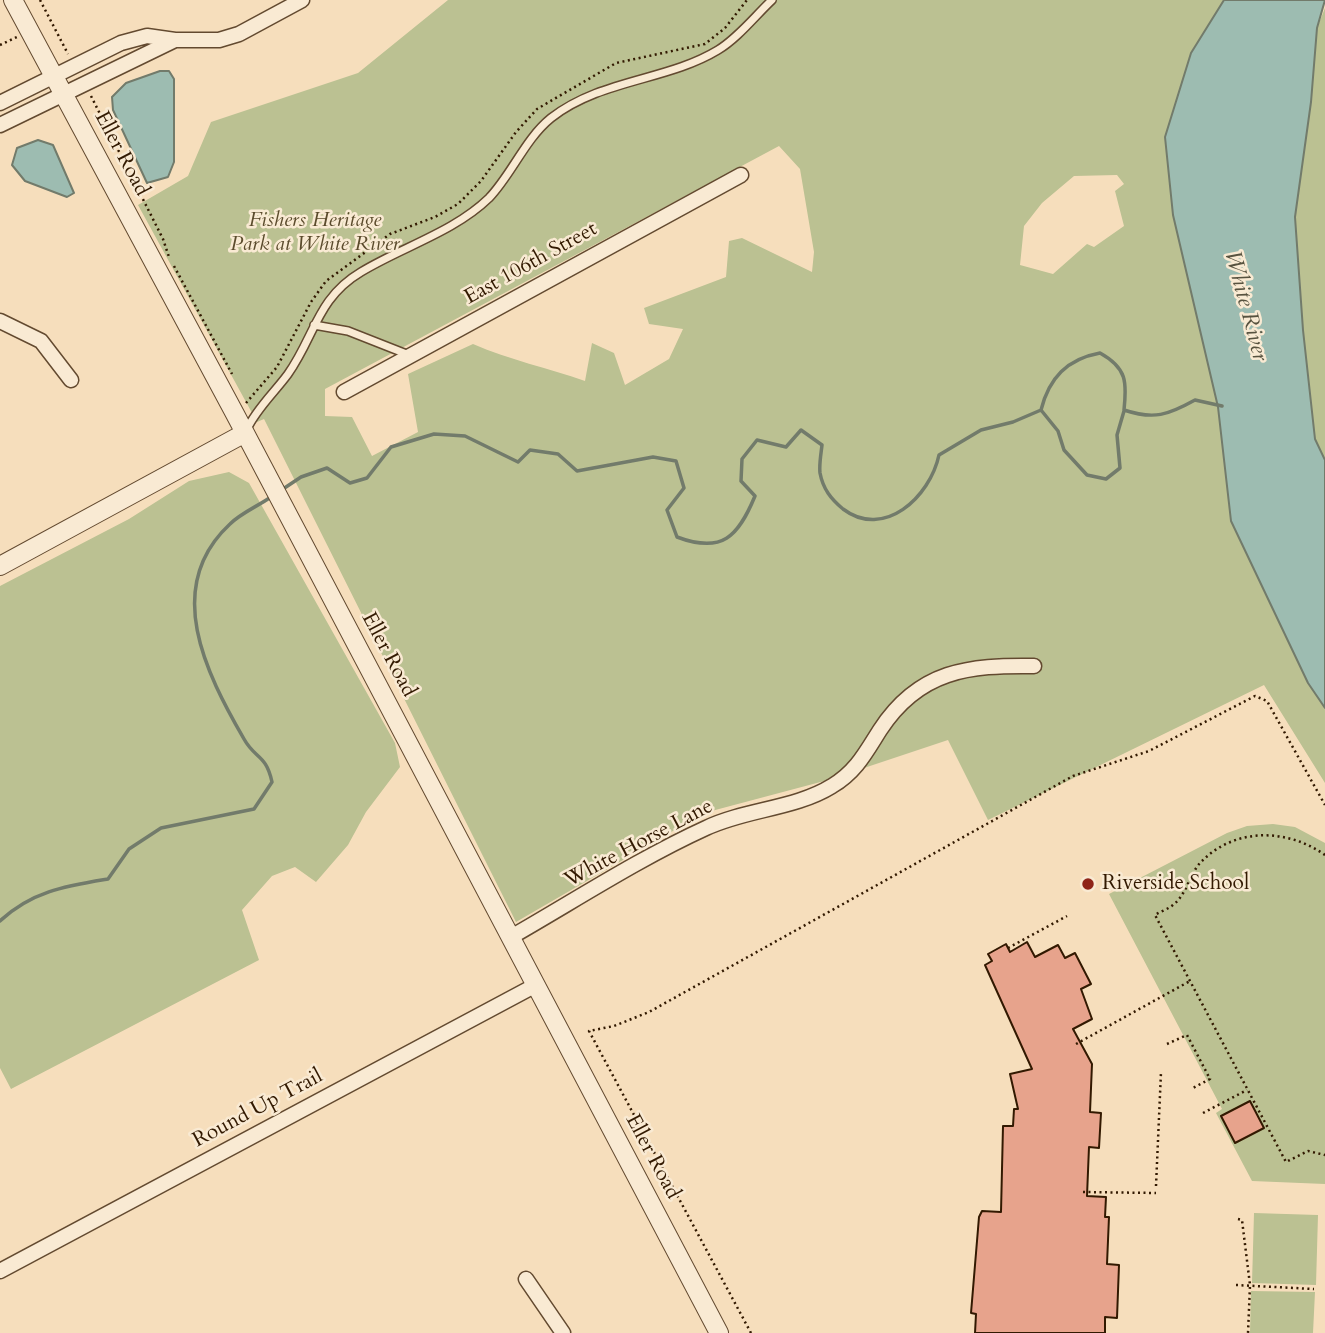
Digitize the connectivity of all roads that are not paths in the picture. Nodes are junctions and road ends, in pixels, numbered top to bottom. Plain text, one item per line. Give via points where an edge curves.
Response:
1 (13, 0) edge
2 (302, 0) edge
3 (761, 0) edge
4 (772, 0) edge
5 (760, 11) junction
6 (175, 40) junction
7 (53, 75) junction
8 (62, 92) junction
9 (0, 103) edge
10 (0, 125) edge
11 (741, 175) dead end
12 (0, 321) edge
13 (314, 325) junction
14 (411, 355) junction
15 (71, 380) dead end
16 (344, 392) dead end
17 (245, 433) junction
18 (0, 566) edge
19 (1034, 666) dead end
20 (511, 937) junction
21 (536, 985) junction
22 (0, 1271) edge
23 (526, 1279) dead end
24 (563, 1333) edge
25 (719, 1333) edge

1 - 7 street, Eller Road
2 - 6 street via 239,34 219,40
3 - 5 lane
4 - 5 lane
5 - 13 lane via 719,50 592,95 551,119 489,197 453,223 334,291
6 - 7 street via 147,36 121,43
6 - 8 street
7 - 8 street, Eller Road
7 - 9 street
8 - 10 street
8 - 17 street, Eller Road
11 - 14 street, East 106th Street
12 - 15 street via 52,350
13 - 14 lane via 348,331
13 - 17 lane via 288,374
14 - 16 street, East 106th Street
17 - 18 street
17 - 20 street, Eller Road
19 - 20 street, White Horse Lane via 968,667 942,676 898,709 860,764 831,787 707,827
20 - 21 street, Eller Road
21 - 22 street, Round Up Trail
21 - 25 street, Eller Road
23 - 24 street

